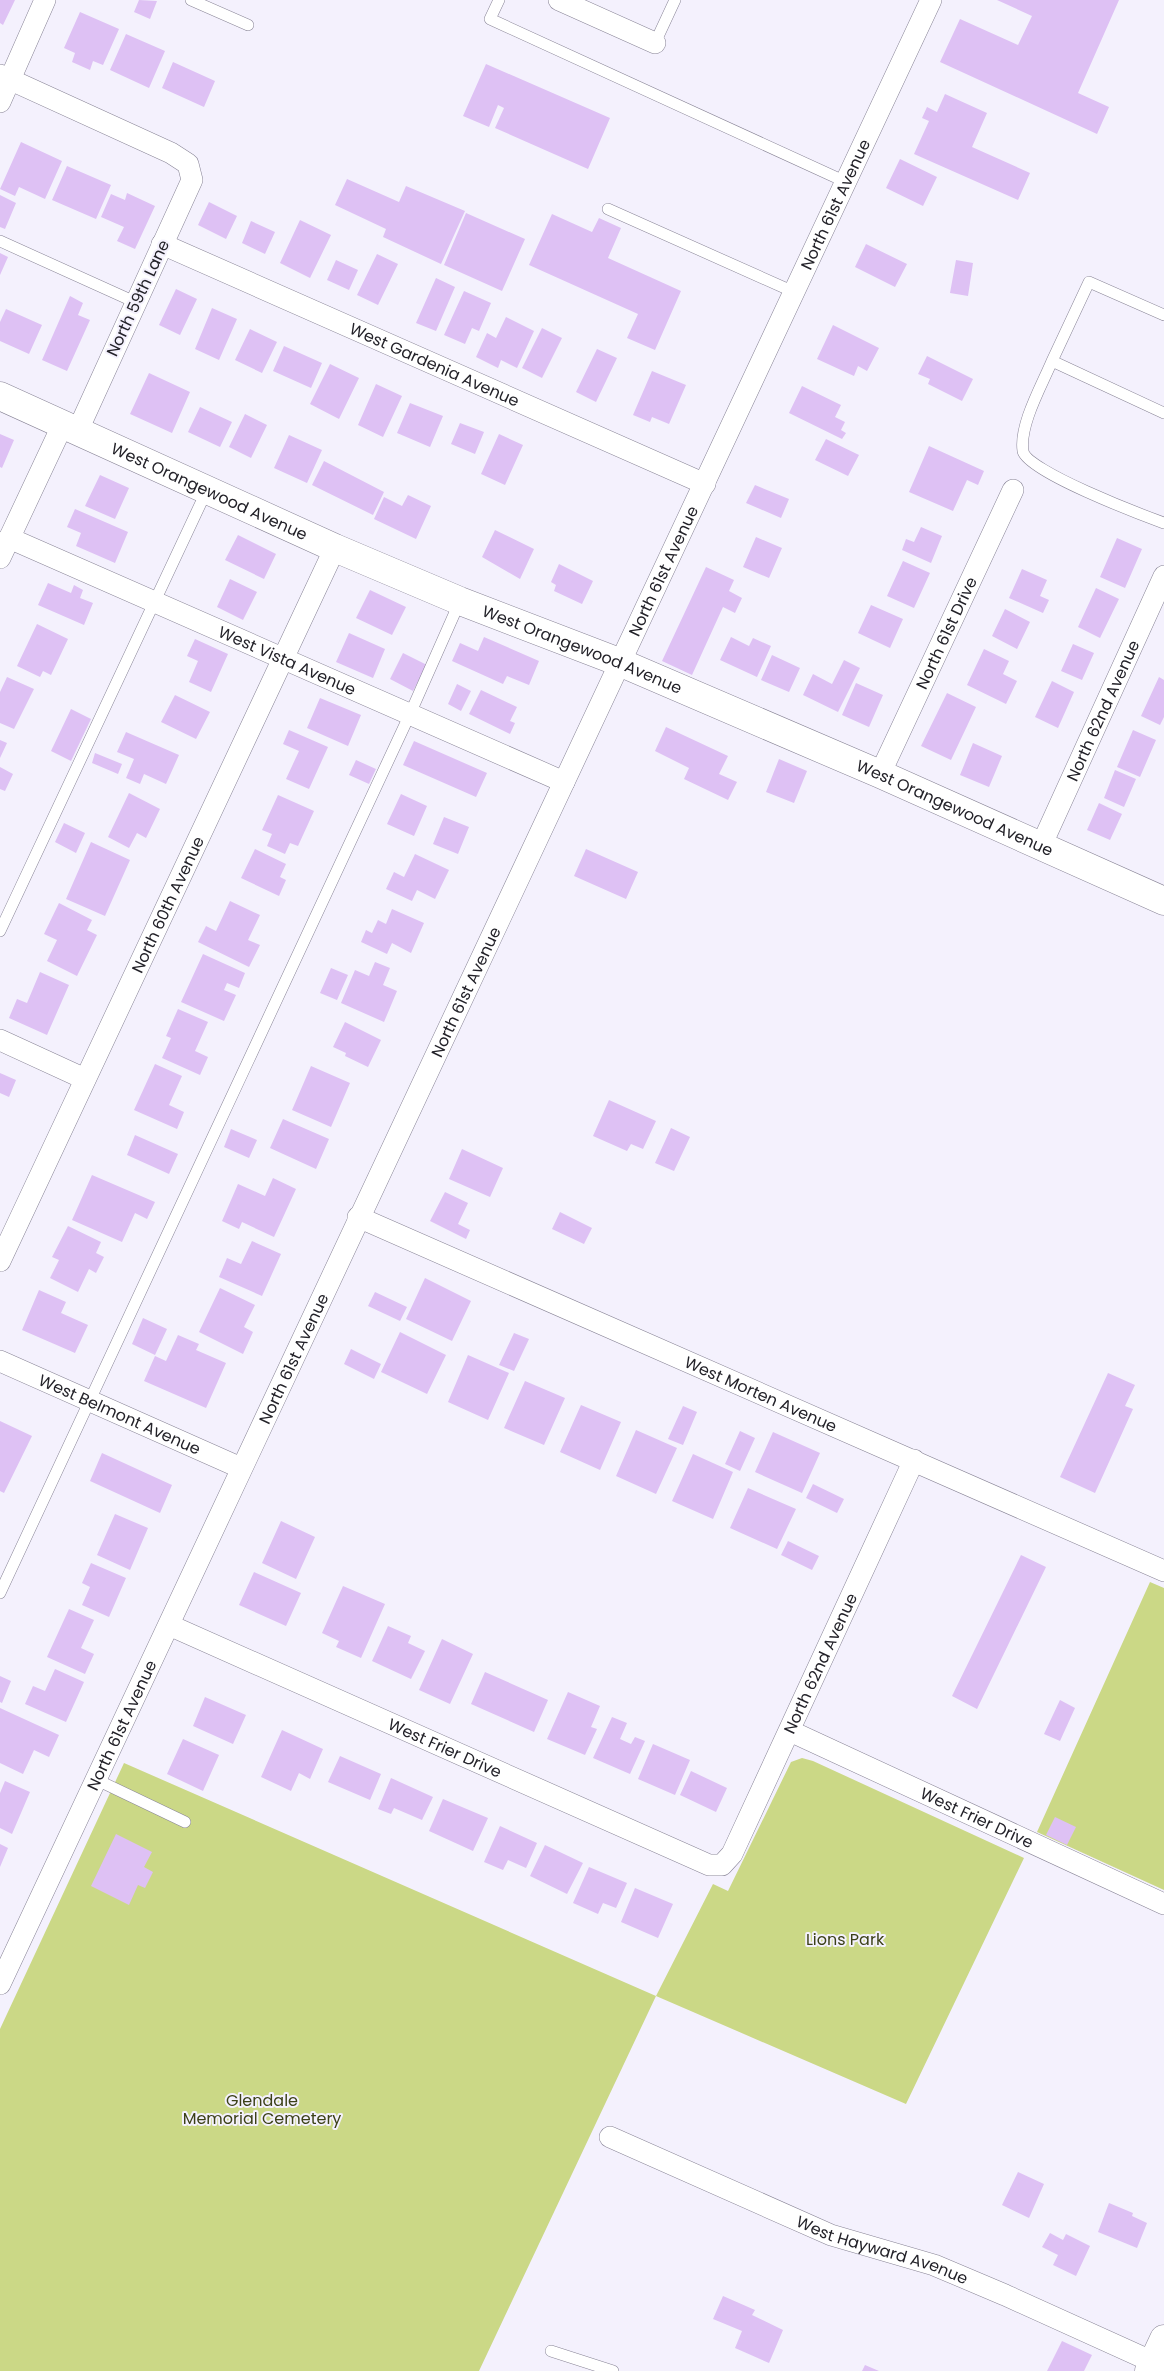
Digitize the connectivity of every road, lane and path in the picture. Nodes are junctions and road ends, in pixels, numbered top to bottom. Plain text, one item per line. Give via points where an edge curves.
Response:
1 (45, 0) edge
2 (191, 0) edge
3 (499, 0) edge
4 (559, 0) edge
5 (675, 0) edge
6 (931, 0) edge
7 (248, 25) dead end
8 (655, 43) joint
9 (5, 78) edge
10 (0, 102) edge
11 (846, 182) junction
12 (608, 209) dead end
13 (0, 241) edge
14 (162, 244) junction
15 (794, 292) junction
16 (135, 302) junction
17 (1164, 315) edge
18 (1052, 361) junction
19 (0, 396) edge
20 (1164, 413) edge
21 (70, 427) junction
22 (705, 484) junction
23 (207, 490) junction
24 (1013, 490) dead end
25 (1164, 523) edge
26 (10, 538) junction
27 (335, 548) junction
28 (0, 558) edge
29 (1164, 576) edge
30 (460, 601) junction
31 (155, 602) junction
32 (283, 657) junction
33 (620, 662) junction
34 (410, 714) junction
35 (880, 774) junction
36 (564, 782) junction
37 (1041, 846) junction
38 (1164, 901) edge
39 (0, 932) edge
40 (0, 1040) edge
41 (85, 1078) junction
42 (358, 1217) junction
43 (5, 1237) edge
44 (0, 1261) edge
45 (0, 1361) edge
46 (90, 1401) junction
47 (914, 1460) junction
48 (241, 1468) junction
49 (1164, 1571) edge
50 (0, 1593) edge
51 (169, 1625) junction
52 (790, 1731) junction
53 (95, 1779) junction
54 (184, 1822) dead end
55 (722, 1865) joint
56 (1164, 1904) edge
57 (0, 1984) edge
58 (610, 2137) dead end
59 (552, 2351) dead end
60 (1156, 2358) edge
61 (613, 2371) edge

1 - 9 street
2 - 7 lane
3 - 11 lane via 490,19
4 - 8 street
5 - 8 lane
6 - 11 street, North 61st Avenue
9 - 10 street
9 - 14 street, North 59th Lane via 171,153 188,164 192,180
11 - 15 street, North 61st Avenue
12 - 15 lane
13 - 16 lane
14 - 16 street, North 59th Lane
14 - 22 street, West Gardenia Avenue
15 - 22 street, North 61st Avenue
16 - 21 street, North 59th Lane
17 - 18 lane via 1089,282
18 - 20 lane
18 - 25 lane via 1027,420 1023,451 1026,459 1066,483
19 - 21 street, West Orangewood Avenue
21 - 23 street, West Orangewood Avenue
21 - 26 street, North 59th Lane
22 - 33 street, North 61st Avenue
23 - 27 street, West Orangewood Avenue
23 - 31 lane
24 - 35 street, North 61st Drive
26 - 28 street, North 59th Lane
26 - 31 street, West Vista Avenue
27 - 30 street, West Orangewood Avenue
27 - 32 street, North 60th Avenue
29 - 37 street, North 62nd Avenue
30 - 33 street, West Orangewood Avenue
30 - 34 lane
31 - 32 street, West Vista Avenue
31 - 39 lane
32 - 34 street, West Vista Avenue
32 - 41 street, North 60th Avenue
33 - 35 street, West Orangewood Avenue
33 - 36 street, North 61st Avenue
34 - 36 street, West Vista Avenue
34 - 46 lane
35 - 37 street, West Orangewood Avenue
36 - 42 street, North 61st Avenue
37 - 38 street, West Orangewood Avenue
40 - 41 street
41 - 43 street, North 60th Avenue
42 - 47 street, West Morten Avenue
42 - 48 street, North 61st Avenue
43 - 44 street, North 60th Avenue
45 - 46 street, West Belmont Avenue
46 - 48 street, West Belmont Avenue
46 - 50 lane
47 - 49 street, West Morten Avenue
47 - 52 street, North 62nd Avenue
48 - 51 street, North 61st Avenue
51 - 53 street, North 61st Avenue
51 - 55 street, West Frier Drive via 709,1865
52 - 55 street, North 62nd Avenue via 732,1854
52 - 56 street, West Frier Drive
53 - 54 lane
53 - 57 street, North 61st Avenue
58 - 60 street, West Hayward Avenue via 831,2235 934,2265
59 - 61 lane

